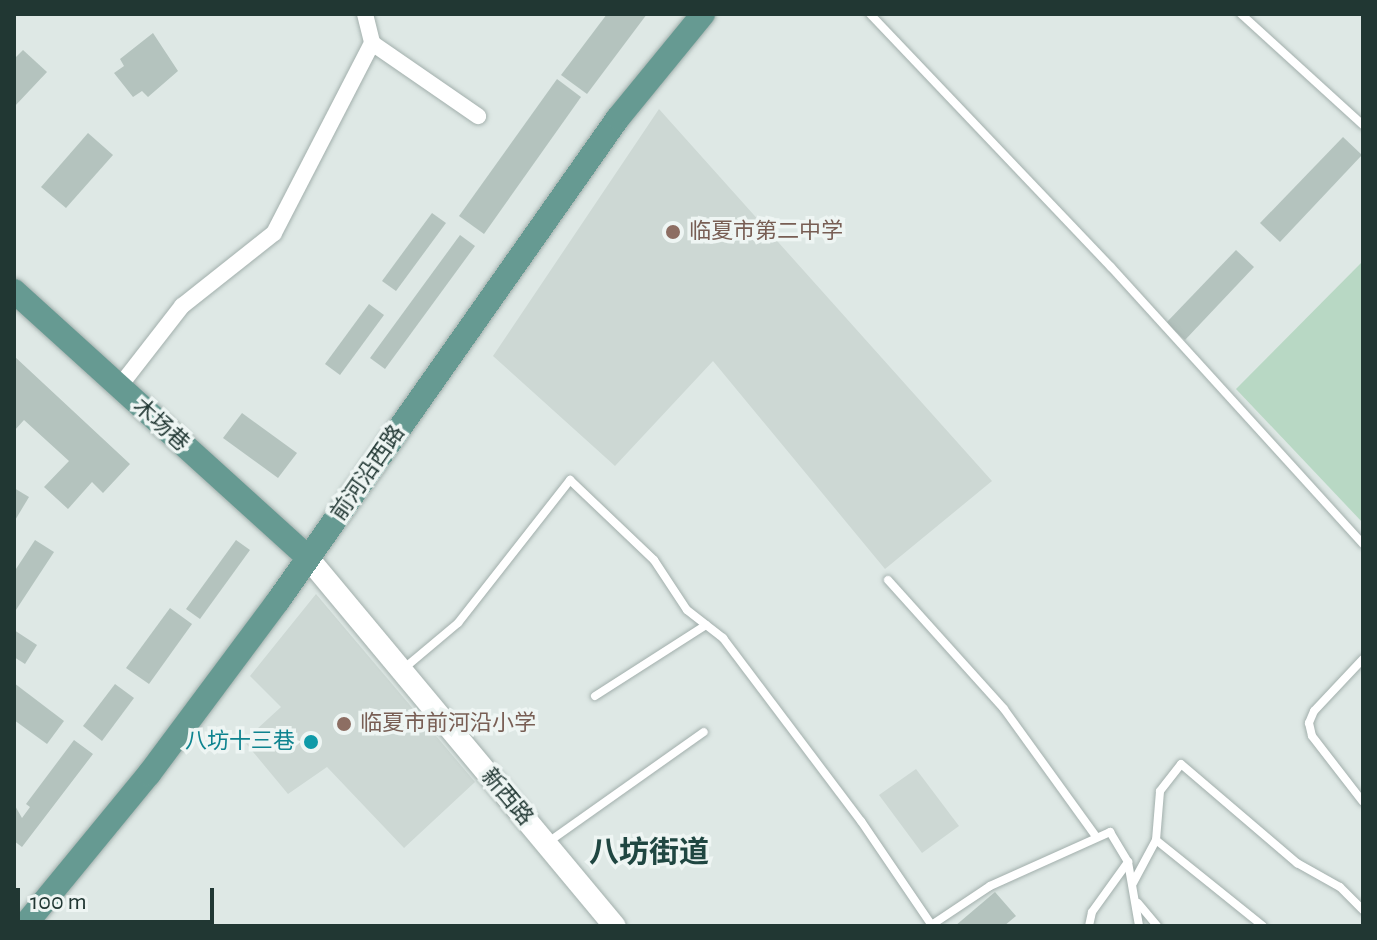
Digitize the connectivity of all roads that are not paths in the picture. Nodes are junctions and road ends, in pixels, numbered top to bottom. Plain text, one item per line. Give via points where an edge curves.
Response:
1 (365, 14) edge
2 (703, 14) edge
3 (870, 14) edge
4 (1241, 14) edge
5 (372, 43) junction
6 (478, 116) dead end
7 (1363, 125) edge
8 (14, 291) edge
9 (119, 387) junction
10 (1363, 544) edge
11 (308, 558) junction
12 (888, 580) dead end
13 (706, 625) junction
14 (1363, 659) edge
15 (402, 671) junction
16 (595, 696) dead end
17 (704, 732) dead end
18 (1363, 802) edge
19 (1095, 835) junction
20 (1156, 840) junction
21 (546, 844) junction
22 (1128, 862) junction
23 (1133, 883) junction
24 (1137, 903) junction
25 (1363, 910) edge
26 (930, 925) edge
27 (24, 926) edge
28 (615, 926) edge
29 (1089, 926) edge
30 (1139, 926) edge
31 (1157, 926) edge
32 (1263, 926) edge

1 - 5 street
2 - 11 main road, 前河沿西路 via 618,118
3 - 10 lane via 1111,267
4 - 7 lane
5 - 6 street
5 - 9 street via 274,233 182,306
8 - 9 main road, 木场巷
9 - 11 main road, 木场巷
11 - 15 main road, 新西路
11 - 27 main road, 前河沿西路 via 149,774
12 - 19 lane via 1004,709
13 - 15 lane via 687,610 654,560 570,480 458,623
13 - 16 lane
13 - 26 lane via 723,638 861,821
14 - 18 lane via 1309,723 1312,736
15 - 21 main road, 新西路
17 - 21 lane
19 - 22 lane via 1110,832
19 - 26 lane via 990,886
20 - 23 lane
20 - 25 lane via 1160,791 1181,764 1297,863 1340,887
20 - 32 lane
21 - 28 main road, 新西路
22 - 23 lane
22 - 29 lane via 1092,912
23 - 24 lane
24 - 30 lane
24 - 31 lane

